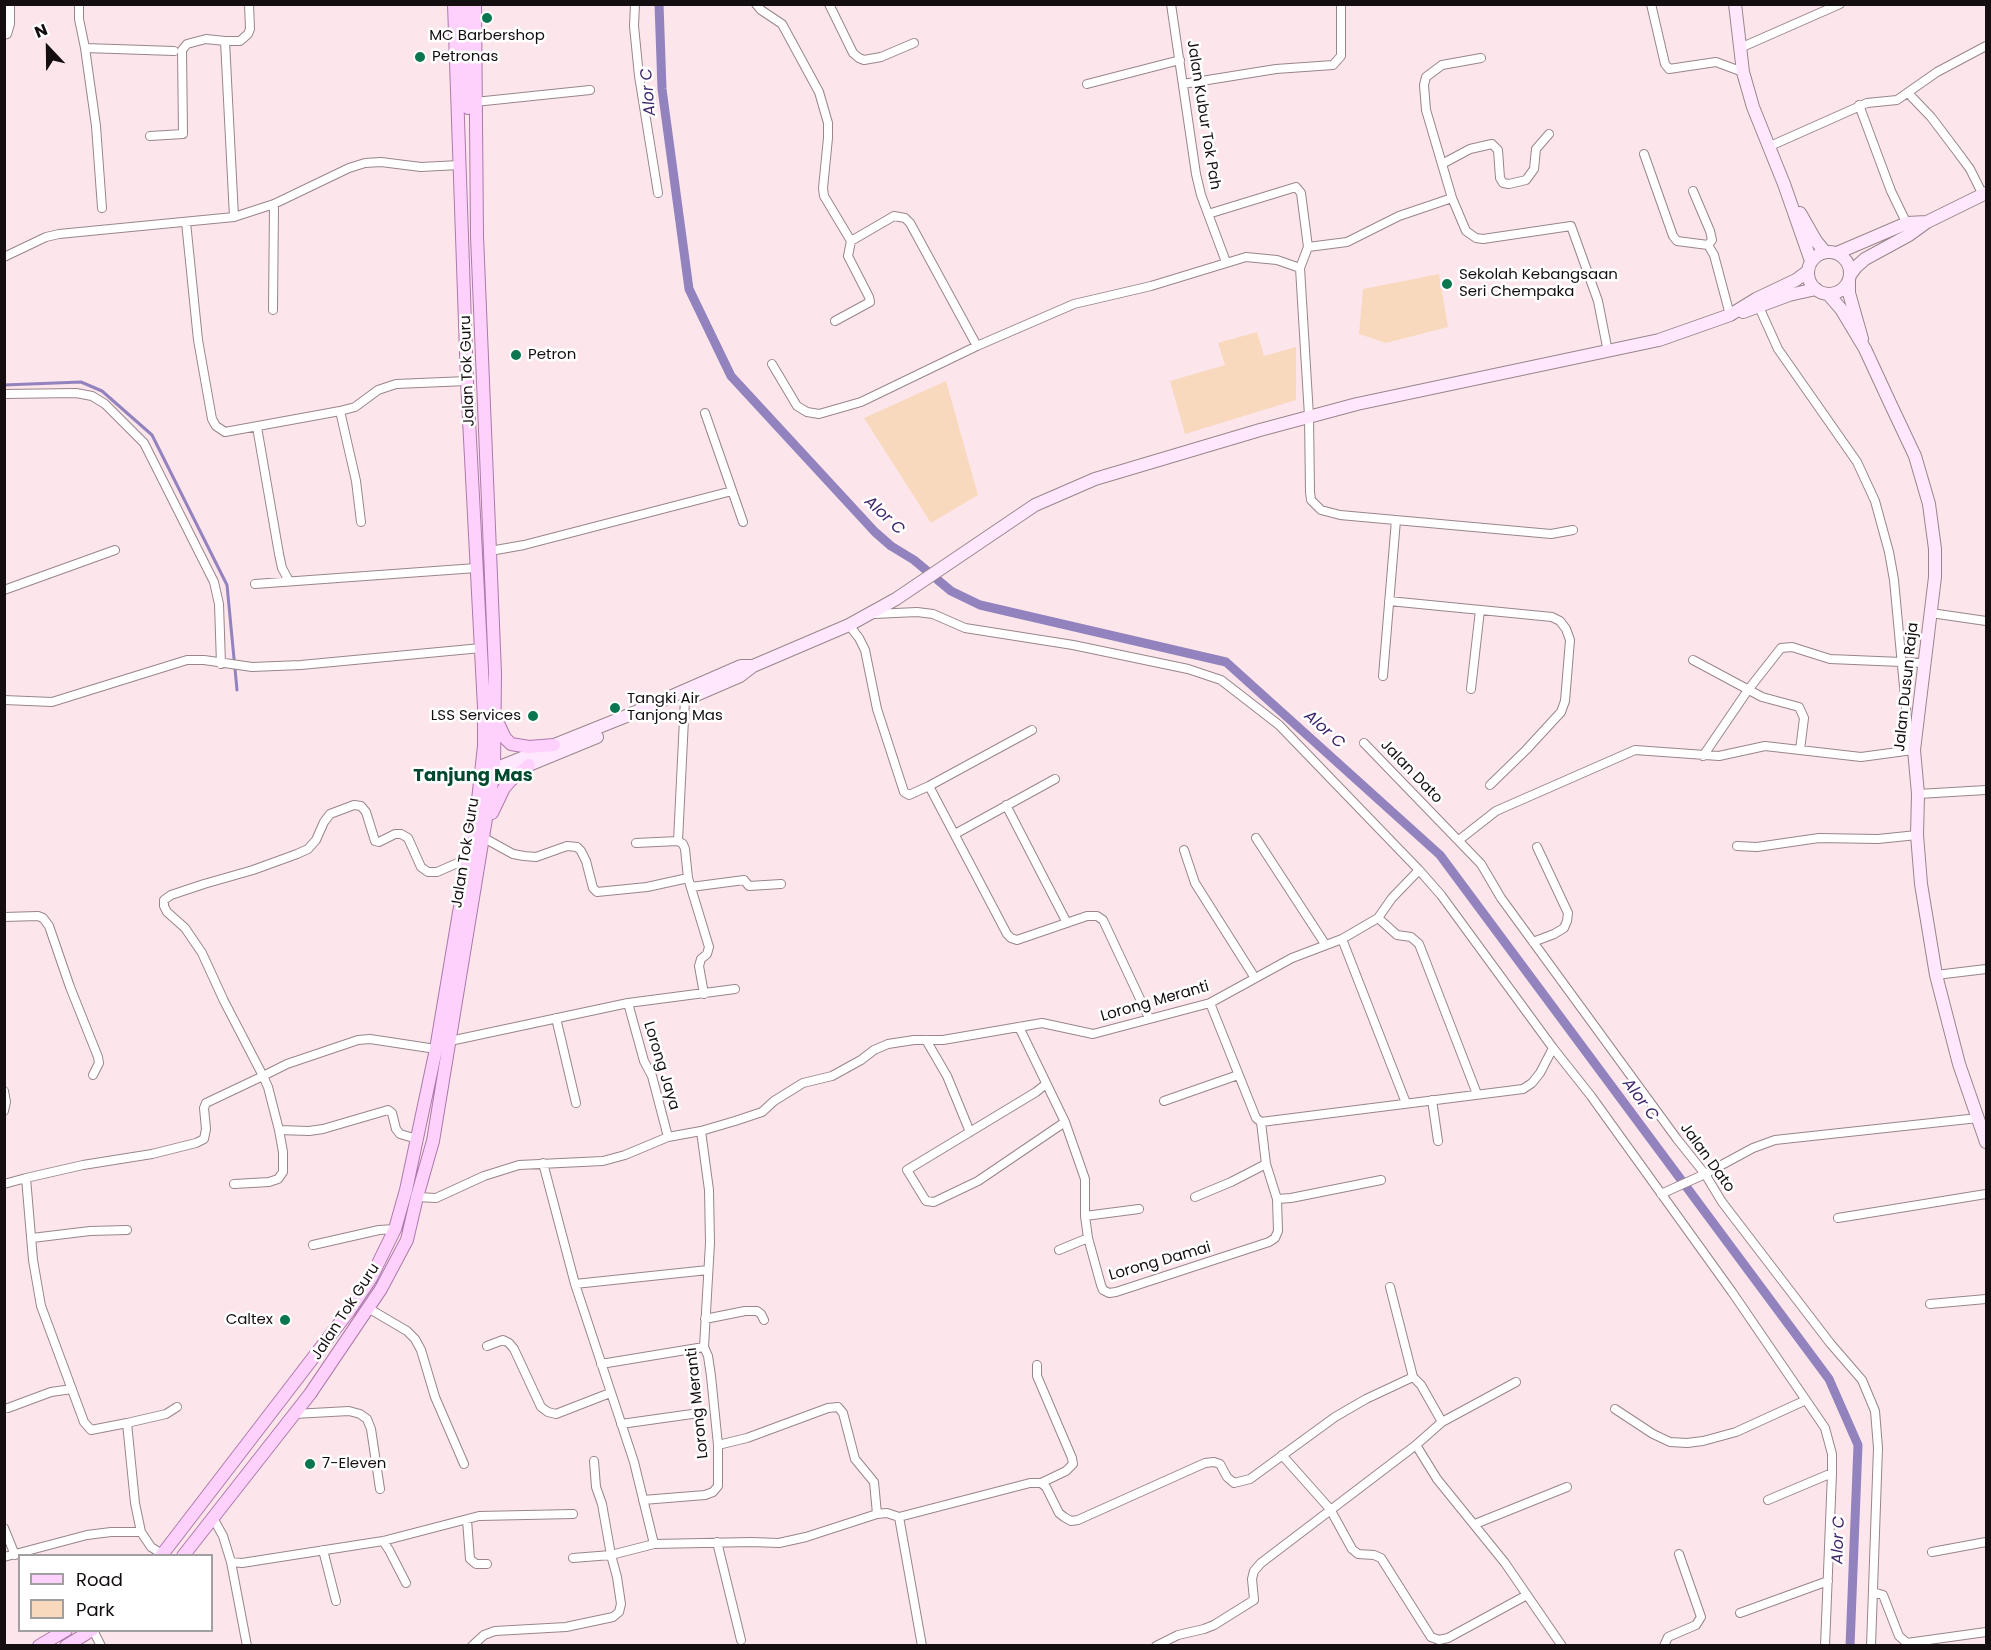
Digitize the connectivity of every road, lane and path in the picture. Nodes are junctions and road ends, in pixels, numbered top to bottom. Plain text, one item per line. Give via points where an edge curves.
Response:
1 (10, 4) edge
2 (79, 4) edge
3 (249, 4) edge
4 (454, 4) edge
5 (465, 4) edge
6 (475, 4) edge
7 (635, 4) edge
8 (756, 4) edge
9 (829, 4) edge
10 (1171, 4) edge
11 (1341, 4) edge
12 (1651, 4) edge
13 (1735, 4) edge
14 (1840, 4) edge
15 (4, 35) edge
16 (225, 41) junction
17 (914, 43) dead end
18 (1986, 46) edge
19 (85, 48) junction
20 (1740, 48) junction
21 (174, 51) dead end
22 (1481, 58) dead end
23 (1180, 60) junction
24 (1743, 72) junction
25 (1087, 84) dead end
26 (1183, 84) junction
27 (590, 90) dead end
28 (1908, 93) junction
29 (475, 102) junction
30 (1859, 105) junction
31 (1549, 134) dead end
32 (150, 136) dead end
33 (1768, 147) junction
34 (1644, 154) dead end
35 (1442, 164) junction
36 (459, 165) junction
37 (476, 166) junction
38 (1784, 184) junction
39 (1693, 191) dead end
40 (658, 193) dead end
41 (1985, 194) edge
42 (1452, 198) junction
43 (274, 204) junction
44 (102, 208) dead end
45 (1208, 214) junction
46 (234, 217) junction
47 (186, 222) junction
48 (1927, 222) junction
49 (1907, 224) junction
50 (851, 241) junction
51 (1708, 245) junction
52 (1308, 246) junction
53 (1831, 253) junction
54 (4, 257) edge
55 (1226, 262) junction
56 (1810, 266) junction
57 (1300, 268) junction
58 (1849, 278) junction
59 (1822, 292) junction
60 (1759, 308) junction
61 (273, 310) dead end
62 (1730, 315) junction
63 (835, 321) dead end
64 (977, 346) junction
65 (1864, 349) junction
66 (1608, 352) junction
67 (772, 364) dead end
68 (467, 381) junction
69 (4, 394) edge
70 (340, 411) junction
71 (705, 413) dead end
72 (1309, 416) junction
73 (257, 427) junction
74 (732, 491) junction
75 (1396, 520) junction
76 (361, 522) dead end
77 (744, 522) dead end
78 (1573, 530) dead end
79 (115, 550) dead end
80 (490, 551) junction
81 (476, 568) junction
82 (289, 580) junction
83 (255, 585) dead end
84 (4, 590) edge
85 (1389, 601) junction
86 (1480, 610) junction
87 (1931, 613) junction
88 (870, 614) junction
89 (1986, 621) edge
90 (849, 626) junction
91 (481, 648) junction
92 (1693, 660) dead end
93 (1902, 662) junction
94 (1924, 663) junction
95 (223, 664) junction
96 (753, 666) junction
97 (1383, 676) dead end
98 (1471, 689) dead end
99 (1748, 690) junction
100 (685, 699) junction
101 (4, 700) edge
102 (495, 717) junction
103 (1032, 730) dead end
104 (1364, 743) dead end
105 (554, 745) junction
106 (1800, 750) junction
107 (1912, 751) junction
108 (1703, 756) junction
109 (529, 765) junction
110 (487, 777) junction
111 (1055, 779) dead end
112 (1490, 785) dead end
113 (929, 786) junction
114 (1986, 790) edge
115 (1918, 794) junction
116 (1006, 805) junction
117 (488, 816) junction
118 (955, 834) junction
119 (1917, 835) junction
120 (484, 838) junction
121 (1256, 838) dead end
122 (1459, 840) junction
123 (678, 841) junction
124 (636, 843) dead end
125 (1737, 846) dead end
126 (1537, 847) dead end
127 (1184, 850) dead end
128 (469, 858) junction
129 (1419, 870) junction
130 (690, 882) junction
131 (781, 884) dead end
132 (4, 917) edge
133 (1378, 918) junction
134 (1067, 923) junction
135 (1342, 939) junction
136 (1533, 942) junction
137 (1324, 944) junction
138 (1986, 969) edge
139 (1935, 975) junction
140 (1255, 978) junction
141 (735, 989) dead end
142 (704, 994) junction
143 (628, 1003) junction
144 (1210, 1003) junction
145 (556, 1018) junction
146 (1149, 1018) junction
147 (1019, 1027) junction
148 (926, 1040) junction
149 (450, 1041) junction
150 (1553, 1048) junction
151 (436, 1049) junction
152 (93, 1075) dead end
153 (1238, 1075) junction
154 (263, 1076) junction
155 (1046, 1084) junction
156 (4, 1091) edge
157 (1477, 1094) junction
158 (1432, 1100) junction
159 (1164, 1101) dead end
160 (576, 1103) dead end
161 (1406, 1103) junction
162 (4, 1111) edge
163 (1978, 1118) junction
164 (1065, 1122) junction
165 (1261, 1122) junction
166 (279, 1130) junction
167 (701, 1131) junction
168 (970, 1132) junction
169 (668, 1137) junction
170 (417, 1139) junction
171 (1438, 1141) dead end
172 (1986, 1142) edge
173 (543, 1163) junction
174 (1266, 1164) junction
175 (1704, 1175) junction
176 (26, 1178) junction
177 (1381, 1180) dead end
178 (4, 1184) edge
179 (234, 1184) dead end
180 (1663, 1193) junction
181 (1986, 1194) edge
182 (417, 1197) junction
183 (1195, 1197) dead end
184 (1277, 1199) junction
185 (1139, 1209) dead end
186 (1085, 1216) junction
187 (1838, 1218) dead end
188 (395, 1229) junction
189 (127, 1230) dead end
190 (1088, 1238) junction
191 (32, 1239) junction
192 (313, 1245) dead end
193 (1059, 1250) dead end
194 (708, 1270) junction
195 (575, 1284) junction
196 (1390, 1287) dead end
197 (1986, 1299) edge
198 (1930, 1304) dead end
199 (368, 1308) junction
200 (705, 1319) junction
201 (764, 1320) dead end
202 (487, 1346) dead end
203 (704, 1347) junction
204 (602, 1364) junction
205 (1037, 1365) dead end
206 (1413, 1377) junction
207 (1516, 1382) dead end
208 (72, 1389) junction
209 (610, 1394) junction
210 (1806, 1400) junction
211 (177, 1407) dead end
212 (8, 1408) dead end
213 (1615, 1409) dead end
214 (294, 1414) junction
215 (692, 1414) dead end
216 (1442, 1422) junction
217 (127, 1423) junction
218 (621, 1424) junction
219 (257, 1431) junction
220 (272, 1442) junction
221 (718, 1445) junction
222 (1416, 1445) junction
223 (1282, 1455) junction
224 (594, 1461) dead end
225 (464, 1464) dead end
226 (1832, 1473) junction
227 (1041, 1483) junction
228 (1567, 1487) dead end
229 (380, 1489) dead end
230 (643, 1500) junction
231 (1768, 1500) dead end
232 (1330, 1509) junction
233 (573, 1514) dead end
234 (877, 1514) junction
235 (898, 1517) junction
236 (213, 1518) junction
237 (467, 1520) junction
238 (1475, 1524) junction
239 (4, 1528) edge
240 (141, 1532) junction
241 (382, 1541) junction
242 (717, 1542) junction
243 (1986, 1542) edge
244 (654, 1544) junction
245 (323, 1550) junction
246 (1932, 1552) dead end
247 (18, 1554) edge
248 (19, 1554) edge
249 (160, 1554) edge
250 (162, 1554) edge
251 (185, 1554) edge
252 (1679, 1554) dead end
253 (15, 1555) junction
254 (611, 1555) junction
255 (4, 1557) edge
256 (573, 1558) dead end
257 (231, 1562) junction
258 (487, 1564) dead end
259 (1827, 1581) junction
260 (406, 1583) dead end
261 (1873, 1592) junction
262 (1527, 1595) junction
263 (336, 1601) dead end
264 (1740, 1613) dead end
265 (63, 1632) edge
266 (90, 1632) edge
267 (94, 1632) edge
268 (1986, 1632) edge
269 (741, 1640) dead end
270 (39, 1646) edge
271 (66, 1646) edge
272 (101, 1646) edge
273 (248, 1646) edge
274 (472, 1646) edge
275 (922, 1646) edge
276 (1156, 1646) edge
277 (1562, 1646) edge
278 (1664, 1646) edge
279 (1825, 1646) edge
280 (1871, 1646) edge

1 - 15 street via 10,24
2 - 19 street
3 - 16 street via 248,34 240,41
4 - 36 main road, Jalan Tok Guru
5 - 37 main road via 467,103
6 - 29 main road, Jalan Tok Guru
7 - 40 street via 639,76
8 - 50 street via 782,24 819,92 828,123 824,196
9 - 17 street via 859,58 881,57
10 - 23 street, Jalan Kubur Tok Pah
11 - 26 street via 1341,56 1333,64
12 - 24 street via 1669,69 1716,62
13 - 20 main road
14 - 20 street
16 - 32 street via 206,39 187,44 182,50 183,134
16 - 46 street
18 - 28 street via 1936,72
19 - 21 street
19 - 44 street
20 - 24 main road
22 - 35 street via 1442,65 1426,77 1426,110
23 - 25 street
23 - 26 street, Jalan Kubur Tok Pah
24 - 33 main road
26 - 45 street, Jalan Kubur Tok Pah via 1196,174
27 - 29 street
28 - 30 street via 1897,100
28 - 41 street via 1931,117
29 - 37 main road, Jalan Tok Guru
30 - 33 street
30 - 49 street
31 - 35 street via 1536,149 1534,169 1526,180 1503,183 1498,150 1492,144 1470,149
33 - 38 main road
34 - 51 street via 1673,236 1677,241
35 - 42 street
36 - 43 street via 365,163
36 - 68 main road, Jalan Tok Guru
37 - 80 main road, Jalan Tok Guru
38 - 53 main road via 1816,242
38 - 56 main road
39 - 51 street via 1707,221 1712,240
41 - 48 main road
42 - 52 street via 1399,216 1347,242
42 - 66 street via 1466,231 1476,238 1570,226 1598,301
43 - 46 street
43 - 61 street
45 - 52 street via 1296,187 1301,194
45 - 55 street, Jalan Kubur Tok Pah
46 - 47 street
47 - 54 street via 59,234
47 - 73 street via 198,340 212,419 225,432
48 - 49 main road
48 - 58 main road via 1865,259
49 - 53 main road
50 - 63 street via 848,255 870,302
50 - 64 street via 891,217 905,218
51 - 62 street
52 - 57 street
53 - 56 main road
53 - 58 main road via 1846,260
55 - 57 street via 1262,257
55 - 64 street via 1151,286 1074,304
56 - 59 main road via 1808,278
56 - 62 main road via 1796,280
57 - 72 street
58 - 59 main road via 1840,291
58 - 65 main road, Jalan Dusun Raja via 1849,293
59 - 60 main road via 1789,295
59 - 65 main road, Jalan Dusun Raja via 1841,309
60 - 62 main road
60 - 93 street via 1782,356 1857,462 1875,501 1892,570
62 - 66 main road via 1675,335
64 - 67 street via 861,402 819,414 797,406
65 - 87 main road, Jalan Dusun Raja via 1907,438 1924,484 1935,549
66 - 72 main road
68 - 70 street via 396,384
68 - 81 main road, Jalan Tok Guru
69 - 95 street via 92,396 144,443 214,582
70 - 73 street
70 - 76 street
71 - 74 street
72 - 75 street via 1311,500 1321,510 1340,515
72 - 88 main road via 1074,487 1035,505
73 - 82 street via 279,554
74 - 77 street
74 - 80 street via 524,546
75 - 78 street via 1551,534
75 - 85 street
79 - 84 street
80 - 102 main road, Jalan Tok Guru
81 - 82 street
81 - 91 main road, Jalan Tok Guru
82 - 83 street
85 - 86 street
85 - 97 street
86 - 98 street
86 - 112 street via 1552,617 1560,621 1570,640 1561,712
87 - 89 street
87 - 94 main road, Jalan Dusun Raja
88 - 90 main road
88 - 129 street via 933,614 965,628 1073,645 1188,669 1221,680 1279,725
90 - 96 main road
90 - 113 street via 865,650 877,709 904,792 909,795
91 - 95 street via 301,665
91 - 110 main road, Jalan Tok Guru
92 - 99 street
93 - 94 street
93 - 99 street via 1830,659 1786,646 1776,652
93 - 107 street
94 - 107 main road, Jalan Dusun Raja
95 - 101 street via 187,660 52,702
96 - 100 main road via 740,676
96 - 105 main road via 741,666
99 - 106 street via 1800,707 1804,718
99 - 108 street
100 - 109 main road
100 - 123 street
102 - 105 main road via 511,744
102 - 110 main road, Jalan Tok Guru
103 - 113 street
104 - 122 street, Jalan Dato
105 - 110 main road
106 - 107 street via 1861,757
106 - 108 street via 1765,746
107 - 115 main road, Jalan Dusun Raja
108 - 122 street via 1646,750 1625,753 1496,811
109 - 110 main road
109 - 117 main road via 504,788
110 - 117 main road, Jalan Tok Guru
110 - 128 main road, Jalan Tok Guru
111 - 116 street
113 - 118 street
114 - 115 street
115 - 119 main road, Jalan Dusun Raja
116 - 118 street
116 - 134 street
117 - 120 main road, Jalan Tok Guru
118 - 134 street via 1011,938 1024,939
119 - 125 street
119 - 139 main road, Jalan Dusun Raja
120 - 130 street via 524,856 577,847 597,892
120 - 149 main road, Jalan Tok Guru
121 - 137 street
122 - 136 street, Jalan Dato via 1481,864
123 - 124 street
123 - 130 street via 685,849
126 - 136 street via 1568,913 1564,928
127 - 140 street via 1195,883
128 - 151 main road, Jalan Tok Guru
128 - 154 street via 428,873 421,867 408,838 395,834 375,841 366,812 354,805 330,814 308,849 164,900 167,912 185,928 202,953
129 - 133 street, Lorong Meranti
129 - 150 street
130 - 131 street via 744,880 749,886
130 - 142 street via 709,947 699,966
132 - 152 street via 38,916 49,926 98,1057
133 - 135 street, Lorong Meranti
133 - 157 street via 1397,935 1411,937 1419,944
134 - 146 street via 1087,916 1103,920
135 - 137 street, Lorong Meranti
135 - 161 street
136 - 175 street, Jalan Dato
137 - 140 street, Lorong Meranti
138 - 139 street
139 - 163 main road, Jalan Dusun Raja
140 - 144 street, Lorong Meranti
141 - 142 street
142 - 143 street
143 - 145 street
143 - 169 street, Lorong Jaya
144 - 146 street, Lorong Meranti
144 - 153 street, Lorong Damai
145 - 149 street
145 - 160 street
146 - 147 street, Lorong Meranti via 1093,1034 1042,1023
147 - 148 street, Lorong Meranti
147 - 155 street, Lorong Damai
148 - 167 street, Lorong Meranti via 888,1044 832,1076 788,1091 762,1112
148 - 168 street via 947,1076
149 - 182 main road, Jalan Tok Guru via 433,1141
150 - 157 street via 1532,1083 1523,1089
150 - 180 street
151 - 154 street via 358,1040
151 - 170 main road, Jalan Tok Guru
153 - 159 street
153 - 165 street, Lorong Damai
154 - 166 street
154 - 176 street via 206,1103 204,1139 196,1143
155 - 164 street, Lorong Damai
155 - 168 street
156 - 162 street
157 - 158 street
158 - 161 street
158 - 171 street
161 - 165 street
163 - 172 main road, Jalan Dusun Raja
163 - 175 street via 1783,1138
164 - 168 street via 978,1181 934,1203 926,1200 907,1170
164 - 186 street, Lorong Damai via 1085,1179
165 - 174 street, Lorong Damai
166 - 170 street via 323,1129 388,1110 400,1134
166 - 179 street via 283,1172 278,1179
167 - 169 street, Lorong Meranti
167 - 194 street, Lorong Meranti via 709,1190
169 - 173 street, Lorong Meranti via 603,1161
170 - 188 main road, Jalan Tok Guru
173 - 182 street, Lorong Meranti via 503,1168 436,1198
173 - 195 street
174 - 183 street
174 - 184 street, Lorong Damai
175 - 180 street
175 - 261 street, Jalan Dato via 1862,1380 1875,1411 1878,1448
176 - 178 street
176 - 191 street
177 - 184 street
180 - 210 street
181 - 187 street
182 - 199 main road, Jalan Tok Guru via 407,1240
184 - 190 street, Lorong Damai via 1278,1231 1269,1242 1116,1292 1103,1290
185 - 186 street
186 - 190 street, Lorong Damai
188 - 192 street
188 - 219 main road, Jalan Tok Guru via 371,1278 349,1311
189 - 191 street
190 - 193 street
191 - 208 street via 41,1306
194 - 195 street
194 - 200 street, Lorong Meranti
195 - 204 street
196 - 206 street
197 - 198 street
199 - 214 main road, Jalan Tok Guru
199 - 225 street via 415,1339
200 - 201 street via 757,1311
200 - 203 street, Lorong Meranti
202 - 209 street via 503,1340 509,1343 541,1407 548,1412 556,1414
203 - 204 street
203 - 221 street, Lorong Meranti
204 - 209 street
205 - 227 street via 1037,1376 1073,1464
206 - 216 street
206 - 223 street via 1335,1417
207 - 216 street
208 - 212 street via 51,1392
208 - 217 street via 91,1430
209 - 218 street
210 - 213 street via 1736,1432 1687,1443 1670,1442 1653,1434
210 - 226 street via 1825,1428 1831,1447
211 - 217 street via 166,1414
214 - 220 main road, Jalan Tok Guru
214 - 229 street via 349,1411 367,1419
215 - 218 street
216 - 222 street
217 - 240 street
218 - 230 street
219 - 220 main road
219 - 250 main road, Jalan Tok Guru
220 - 236 main road, Jalan Tok Guru
221 - 230 street, Lorong Meranti via 718,1486 713,1492
221 - 234 street via 838,1407 855,1459 874,1482
222 - 232 street
222 - 238 street via 1437,1479
223 - 227 street via 1250,1479 1234,1483 1221,1464 1205,1463 1071,1521 1059,1513 1051,1493
223 - 232 street
224 - 254 street
226 - 231 street
226 - 259 street
227 - 235 street
228 - 238 street
230 - 244 street
232 - 262 street via 1352,1549 1381,1558 1431,1637 1448,1638
232 - 276 street via 1254,1571 1254,1600 1214,1625
233 - 237 street via 479,1516
234 - 235 street
234 - 242 street via 779,1543
235 - 275 street
236 - 251 main road, Jalan Tok Guru
236 - 257 street
237 - 241 street
237 - 258 street via 470,1559 476,1564
238 - 262 street
239 - 253 street
240 - 248 street via 87,1535
240 - 249 street
241 - 245 street
241 - 260 street
242 - 244 street
242 - 269 street
243 - 246 street
244 - 254 street
245 - 257 street
245 - 263 street
247 - 253 street
252 - 278 street via 1701,1617 1696,1625 1668,1637
253 - 255 street
254 - 256 street
254 - 274 street via 621,1604 613,1617 566,1627 495,1631
257 - 273 street
259 - 264 street
259 - 279 street
261 - 268 street via 1883,1595 1899,1636 1907,1643
261 - 280 street, Jalan Dato
262 - 277 street
265 - 270 main road
266 - 271 main road
267 - 272 street

